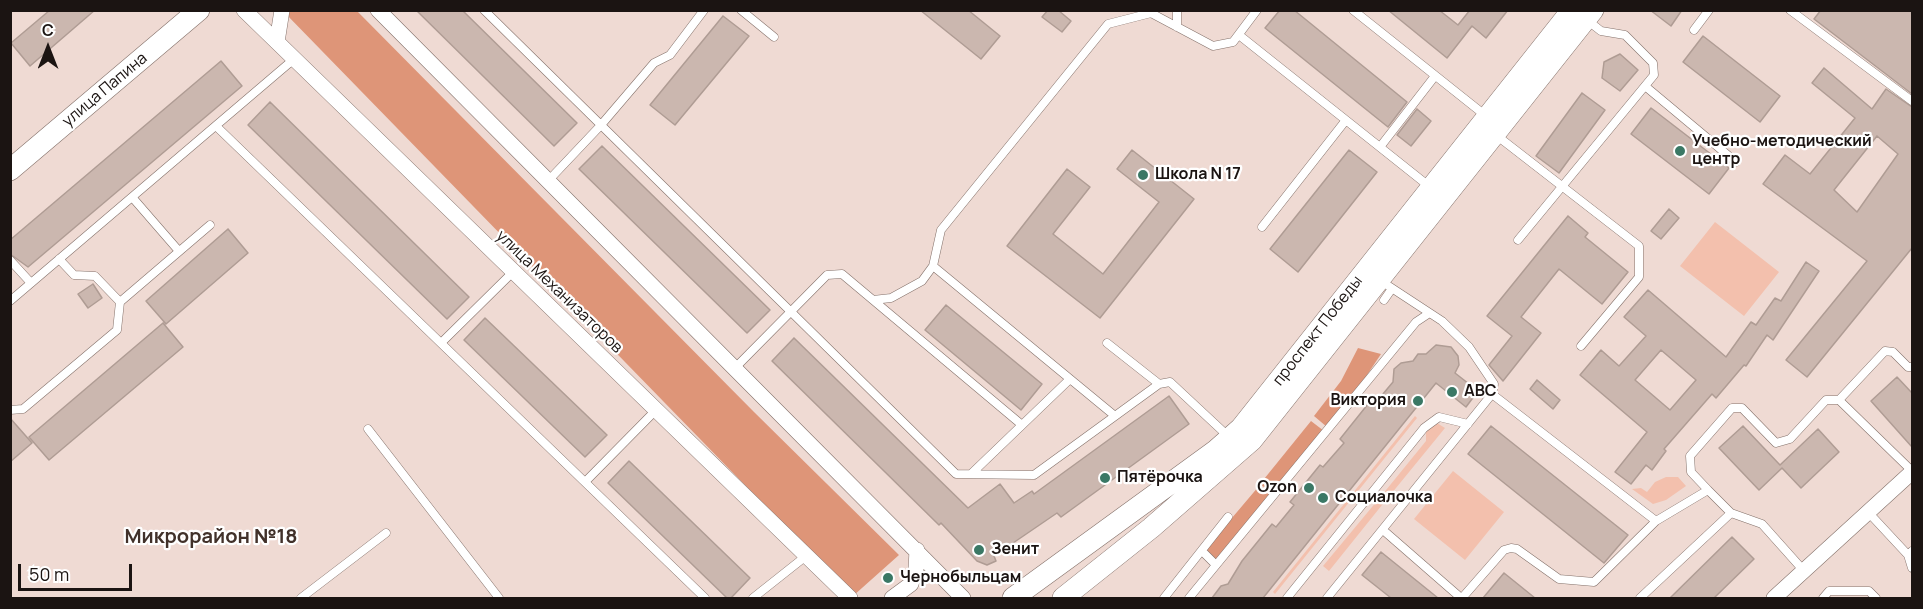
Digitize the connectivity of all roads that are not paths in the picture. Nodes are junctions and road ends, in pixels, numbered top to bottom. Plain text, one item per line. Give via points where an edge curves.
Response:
1 (244, 10) edge
2 (282, 10) edge
3 (378, 10) edge
4 (484, 10) edge
5 (704, 10) edge
6 (741, 10) edge
7 (1177, 10) edge
8 (1257, 10) edge
9 (1353, 10) edge
10 (1709, 10) edge
11 (1790, 10) edge
12 (194, 12) edge
13 (1584, 14) edge
14 (1177, 27) junction
15 (1694, 30) dead end
16 (1239, 35) junction
17 (774, 37) dead end
18 (277, 42) junction
19 (294, 59) junction
20 (1435, 76) junction
21 (1645, 86) junction
22 (1912, 101) edge
23 (1346, 120) junction
24 (601, 125) junction
25 (216, 126) junction
26 (1492, 126) junction
27 (1380, 147) junction
28 (1736, 162) dead end
29 (10, 170) edge
30 (548, 181) junction
31 (1562, 186) junction
32 (1432, 188) junction
33 (132, 197) junction
34 (210, 225) dead end
35 (1262, 227) dead end
36 (1518, 240) dead end
37 (178, 250) junction
38 (59, 259) junction
39 (10, 260) edge
40 (933, 266) junction
41 (513, 272) junction
42 (31, 283) junction
43 (1385, 290) junction
44 (873, 300) junction
45 (10, 301) edge
46 (120, 302) junction
47 (792, 313) junction
48 (1428, 314) junction
49 (441, 343) junction
50 (1107, 343) dead end
51 (1581, 346) dead end
52 (1912, 366) edge
53 (735, 368) junction
54 (1070, 379) junction
55 (1159, 384) junction
56 (1492, 394) junction
57 (1839, 400) junction
58 (10, 410) edge
59 (656, 410) junction
60 (1115, 416) junction
61 (1022, 424) junction
62 (1468, 424) junction
63 (368, 429) dead end
64 (1230, 438) junction
65 (1912, 471) edge
66 (971, 474) junction
67 (585, 482) junction
68 (1708, 490) junction
69 (1868, 512) junction
70 (1731, 513) junction
71 (1227, 517) dead end
72 (1656, 521) junction
73 (1383, 530) junction
74 (386, 533) dead end
75 (917, 550) junction
76 (1202, 551) junction
77 (1910, 553) edge
78 (806, 556) junction
79 (1216, 565) junction
80 (1912, 568) edge
81 (1804, 572) junction
82 (301, 598) edge
83 (500, 598) edge
84 (705, 598) edge
85 (753, 598) edge
86 (850, 598) edge
87 (892, 598) edge
88 (963, 598) edge
89 (1013, 598) edge
90 (1063, 598) edge
91 (1164, 598) edge
92 (1189, 598) edge
93 (1287, 598) edge
94 (1327, 598) edge
95 (1462, 598) edge
96 (1640, 598) edge
97 (1774, 598) edge
98 (1823, 598) edge
99 (1876, 598) edge

1 - 18 street, улица Механизаторов
2 - 18 street
3 - 30 street
4 - 24 lane
5 - 24 lane via 670,55 654,63
6 - 17 lane
7 - 14 lane
8 - 16 lane
9 - 20 lane
10 - 15 lane
11 - 22 lane
12 - 29 main road, улица Папина
13 - 21 lane via 1601,31 1625,35 1653,63 1654,75
13 - 26 main road, проспект Победы
14 - 16 lane via 1214,46 1233,42
14 - 40 lane via 1151,13 1108,24 941,230
16 - 23 lane
18 - 19 street, улица Механизаторов
19 - 25 lane
19 - 41 street, улица Механизаторов
20 - 26 lane
20 - 27 lane
21 - 28 lane
21 - 31 lane
23 - 27 lane
23 - 35 lane
24 - 30 lane
24 - 47 lane
25 - 33 lane
25 - 49 lane
26 - 31 lane
26 - 32 main road, проспект Победы
26 - 43 main road, проспект Победы
27 - 32 lane
30 - 53 street
31 - 36 lane
31 - 51 lane via 1639,246 1639,277
32 - 64 main road, проспект Победы
33 - 37 lane
33 - 38 lane
34 - 37 lane
37 - 46 lane
38 - 42 lane
38 - 46 lane via 75,275 95,276
39 - 42 lane
40 - 44 lane via 907,292
40 - 54 lane
41 - 49 lane
41 - 59 street, улица Механизаторов
42 - 45 lane
43 - 48 lane
43 - 90 main road, проспект Победы via 1252,440
44 - 47 lane via 842,274 827,275
44 - 61 lane
46 - 58 lane via 117,330 22,409
47 - 53 lane
47 - 66 lane via 956,474
48 - 56 lane via 1442,321 1469,347 1494,384
48 - 79 lane via 1416,322
49 - 67 lane
50 - 55 lane
52 - 57 lane via 1908,367 1893,352 1885,351
53 - 75 street
54 - 60 lane
54 - 61 lane
55 - 60 lane
55 - 64 lane via 1170,382
56 - 62 lane
56 - 72 lane
57 - 65 lane
57 - 68 lane via 1826,400 1790,439 1776,443 1742,408 1732,408 1690,456 1691,472
59 - 67 lane
59 - 78 street, улица Механизаторов
60 - 66 lane via 1034,475
61 - 66 lane
62 - 73 lane
62 - 93 lane via 1439,417 1424,428
63 - 83 lane
64 - 89 main road, проспект Победы
65 - 69 street
67 - 84 lane
68 - 70 lane
68 - 72 lane
69 - 77 lane
69 - 81 street
70 - 81 lane via 1762,524
70 - 96 lane
71 - 76 lane
72 - 95 lane via 1594,582 1559,579 1511,548 1504,550
73 - 94 lane
73 - 95 lane
74 - 82 lane
75 - 87 street via 911,584
75 - 88 street
76 - 79 lane
76 - 91 lane
77 - 80 lane
78 - 85 lane
78 - 86 street, улица Механизаторов
79 - 92 lane
81 - 97 street
98 - 99 lane via 1829,591 1869,591

